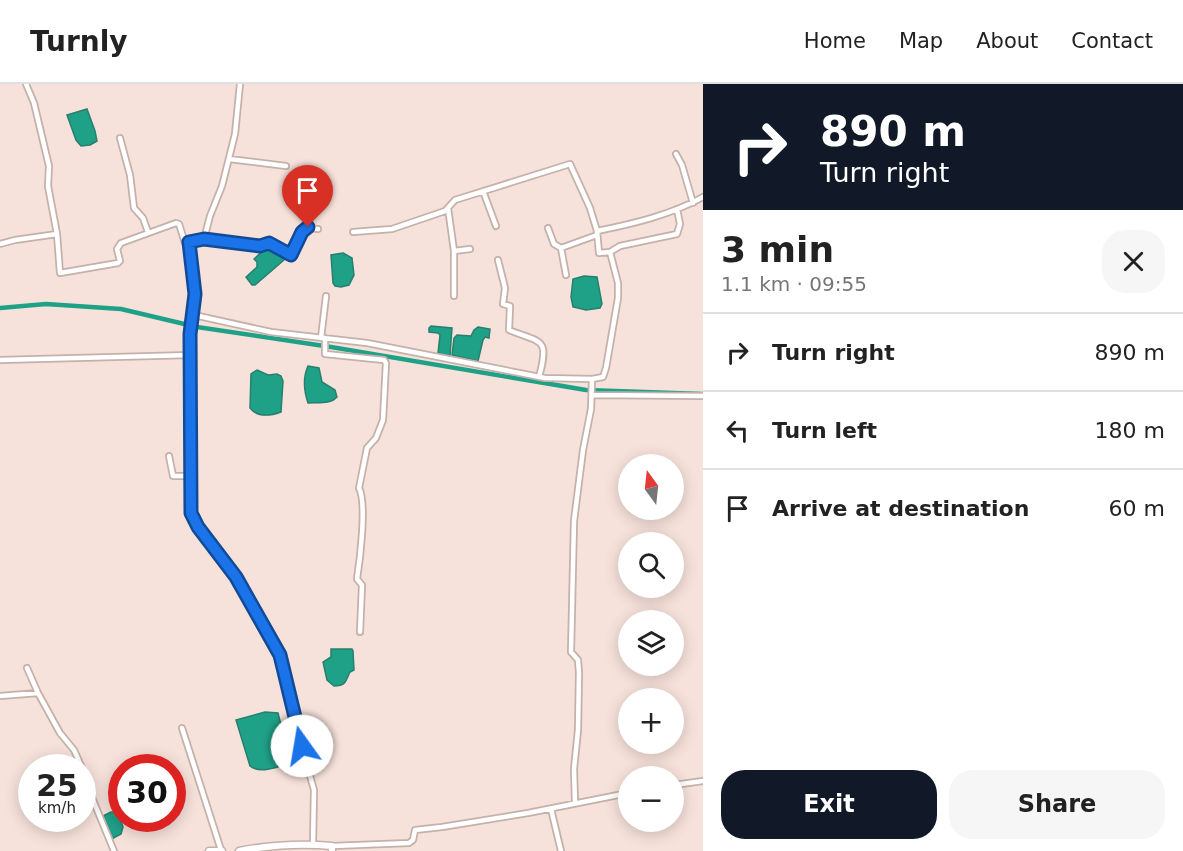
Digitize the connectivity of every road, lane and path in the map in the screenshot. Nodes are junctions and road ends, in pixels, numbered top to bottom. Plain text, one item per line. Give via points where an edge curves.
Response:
1 (26, 84) edge
2 (240, 84) edge
3 (120, 138) dead end
4 (676, 154) dead end
5 (229, 159) junction
6 (286, 166) dead end
7 (483, 191) junction
8 (703, 197) edge
9 (693, 203) junction
10 (448, 208) junction
11 (677, 209) junction
12 (496, 226) dead end
13 (549, 228) dead end
14 (318, 229) dead end
15 (148, 232) junction
16 (353, 232) dead end
17 (597, 233) junction
18 (57, 234) junction
19 (204, 239) junction
20 (189, 242) junction
21 (0, 244) edge
22 (561, 248) junction
23 (470, 249) dead end
24 (454, 251) junction
25 (610, 252) junction
26 (498, 260) dead end
27 (566, 275) dead end
28 (326, 296) dead end
29 (454, 296) dead end
30 (193, 316) junction
31 (324, 342) junction
32 (191, 355) junction
33 (0, 360) edge
34 (538, 377) junction
35 (592, 382) junction
36 (592, 393) junction
37 (703, 396) edge
38 (169, 456) dead end
39 (192, 476) junction
40 (360, 632) dead end
41 (27, 668) dead end
42 (38, 693) junction
43 (0, 696) edge
44 (182, 728) dead end
45 (76, 754) edge
46 (703, 781) edge
47 (684, 784) edge
48 (618, 794) edge
49 (575, 803) junction
50 (96, 807) edge
51 (551, 809) junction
52 (313, 844) junction
53 (332, 848) edge
54 (114, 851) edge
55 (209, 851) edge
56 (221, 851) edge
57 (239, 851) edge
58 (561, 851) edge

1 - 18 street via 49,166 48,186
2 - 5 street via 238,120
3 - 15 street via 134,208
4 - 9 street
5 - 6 street
5 - 19 street
7 - 10 street via 455,200
7 - 12 street
7 - 17 street via 570,164
8 - 9 street
9 - 11 street
10 - 16 street via 392,229
10 - 24 street
11 - 17 street
11 - 25 street via 677,234 620,246
13 - 22 street via 554,244
14 - 19 street via 304,228 291,255 269,243 260,246
15 - 18 street via 120,243 118,263 60,273
15 - 20 street via 179,224 183,241
17 - 22 street
17 - 25 street via 599,253
18 - 21 street
19 - 20 street
20 - 30 street via 195,294
22 - 27 street
23 - 24 street
24 - 29 street
25 - 35 street via 618,298 606,368 603,377
26 - 34 street via 505,288 503,304 510,306 509,330 535,339 543,348
28 - 31 street
30 - 31 street
30 - 32 street
31 - 34 street via 367,343
31 - 40 street via 325,354 386,363 383,420 367,448 359,489
32 - 33 street
32 - 39 street
34 - 35 street
35 - 36 street
36 - 37 street
36 - 49 street via 576,499 572,566 571,652 578,660 579,672
38 - 39 street via 173,476
39 - 52 street via 193,520 236,577 280,655 314,790
41 - 42 street
42 - 43 street
42 - 45 street
44 - 56 street
46 - 47 street
48 - 49 street
49 - 51 street
50 - 54 street
51 - 53 street via 416,830 409,843
51 - 58 street
52 - 53 street
52 - 57 street
55 - 56 street

